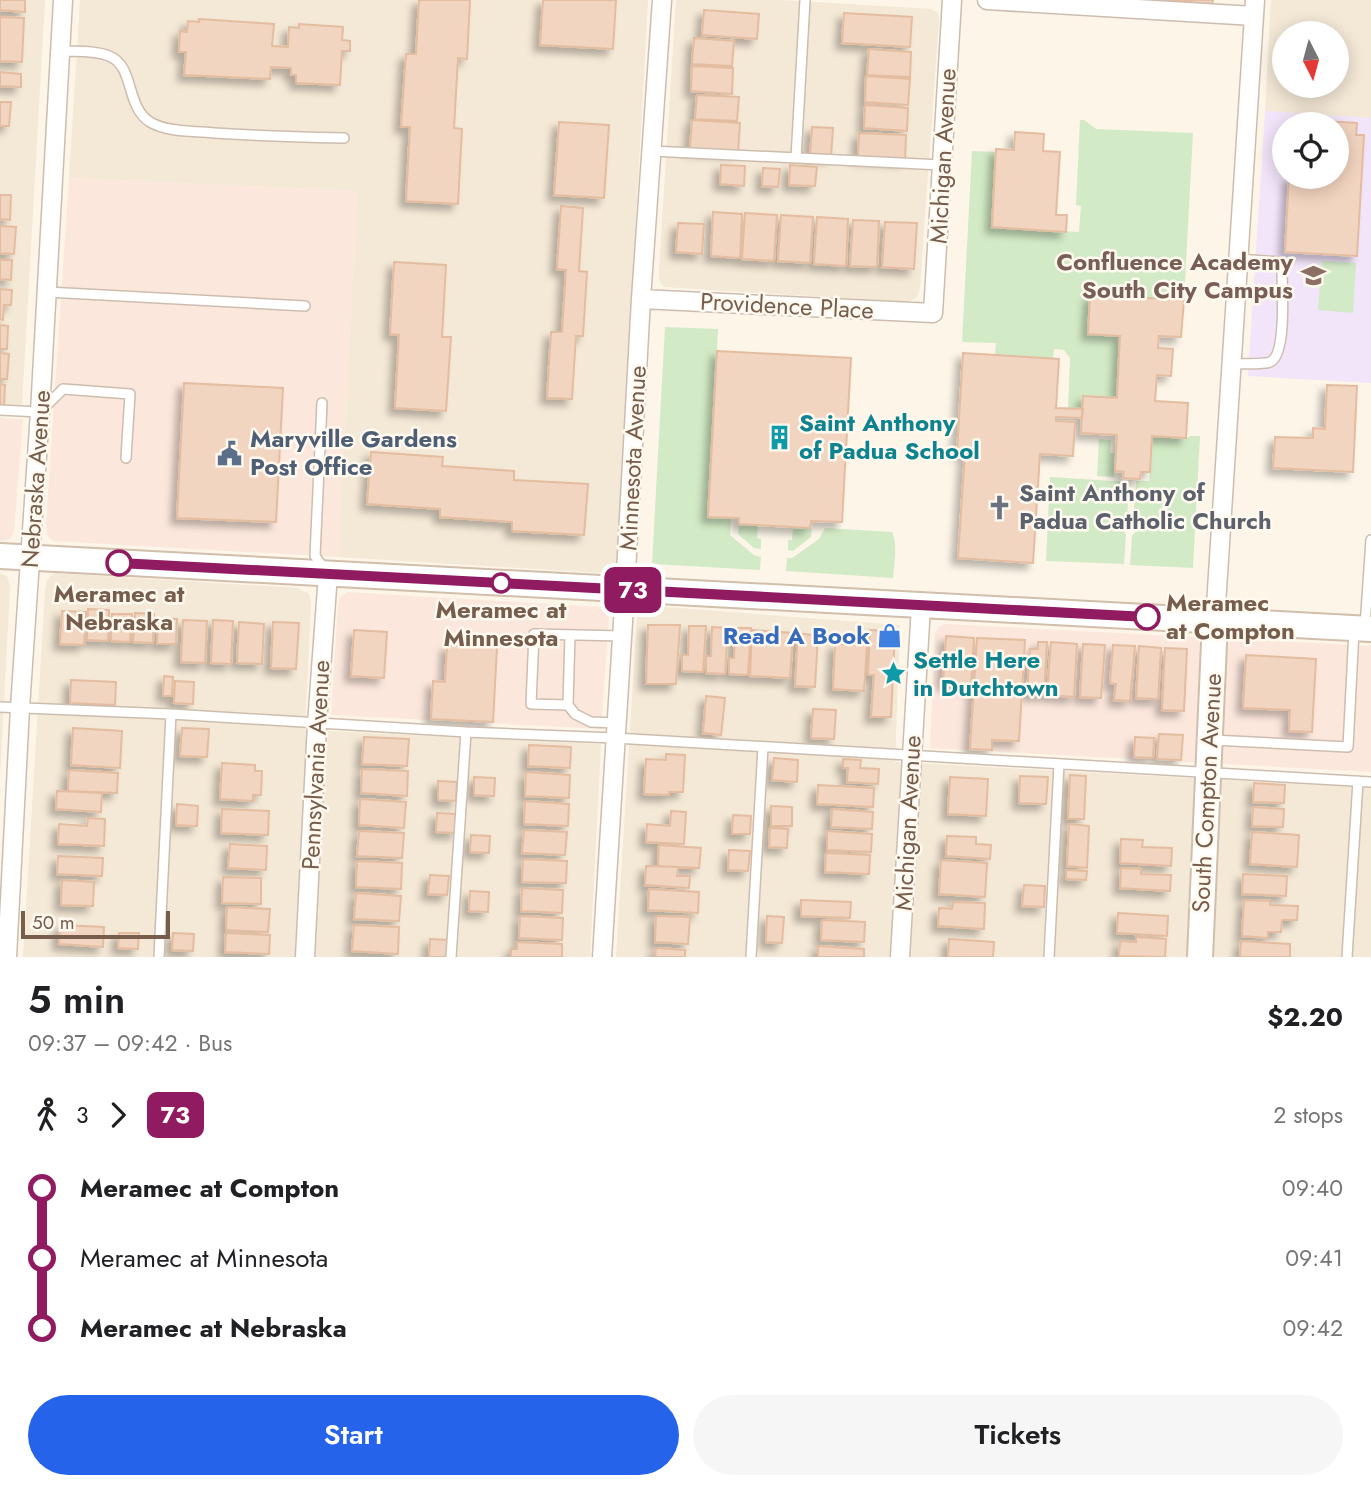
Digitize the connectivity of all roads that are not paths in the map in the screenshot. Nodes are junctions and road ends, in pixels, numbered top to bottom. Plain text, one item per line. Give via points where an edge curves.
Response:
1 (63, 0) edge
2 (662, 0) edge
3 (805, 0) edge
4 (952, 0) edge
5 (987, 0) edge
6 (1109, 4) edge
7 (1254, 8) edge
8 (60, 51) junction
9 (344, 138) dead end
10 (651, 151) junction
11 (796, 158) junction
12 (942, 165) junction
13 (1238, 259) junction
14 (47, 292) junction
15 (641, 299) junction
16 (305, 306) dead end
17 (933, 313) joint
18 (1232, 364) junction
19 (322, 403) dead end
20 (0, 410) edge
21 (40, 412) junction
22 (126, 458) dead end
23 (1371, 541) edge
24 (0, 556) edge
25 (31, 558) junction
26 (328, 574) junction
27 (625, 590) junction
28 (921, 606) junction
29 (1215, 621) junction
30 (1363, 628) edge
31 (570, 635) junction
32 (622, 636) junction
33 (568, 705) junction
34 (0, 707) edge
35 (20, 708) junction
36 (171, 714) junction
37 (317, 724) junction
38 (615, 731) junction
39 (466, 732) junction
40 (1210, 740) junction
41 (763, 747) junction
42 (912, 755) junction
43 (1059, 764) junction
44 (1208, 772) junction
45 (1358, 781) junction
46 (1371, 782) edge
47 (7, 957) edge
48 (159, 957) edge
49 (305, 957) edge
50 (451, 957) edge
51 (602, 957) edge
52 (751, 957) edge
53 (900, 957) edge
54 (1049, 957) edge
55 (1200, 957) edge
56 (1348, 957) edge

1 - 8 street, Nebraska Avenue
2 - 10 street, Minnesota Avenue
3 - 11 lane
4 - 12 street, Michigan Avenue
5 - 6 street
6 - 7 street
7 - 13 street, South Compton Avenue
8 - 9 lane via 112,57 121,64 141,114 161,127
8 - 14 street, Nebraska Avenue
10 - 11 lane
10 - 15 street, Minnesota Avenue
11 - 12 lane
12 - 17 street, Michigan Avenue
13 - 18 street, South Compton Avenue
13 - 18 lane via 1280,262 1282,342 1270,362
14 - 16 lane
14 - 21 street, Nebraska Avenue
15 - 17 street, Providence Place
15 - 27 street, Minnesota Avenue
18 - 29 street, South Compton Avenue
19 - 26 lane via 315,556
20 - 21 lane
21 - 22 lane via 63,389 130,394
21 - 25 street, Nebraska Avenue
23 - 30 lane
24 - 25 street
25 - 26 street
25 - 35 street, Nebraska Avenue
26 - 27 street
26 - 37 street, Pennsylvania Avenue
27 - 28 street
27 - 32 street, Minnesota Avenue
28 - 29 street
28 - 42 street, Michigan Avenue
29 - 30 street
29 - 40 street, South Compton Avenue
30 - 40 lane via 1348,747
31 - 32 lane
31 - 33 lane
31 - 33 lane via 534,634 531,704
32 - 38 street, Minnesota Avenue
33 - 38 lane via 575,714
34 - 35 lane
35 - 36 lane
35 - 47 street, Nebraska Avenue
36 - 37 lane
36 - 48 lane
37 - 39 lane
37 - 49 street, Pennsylvania Avenue
38 - 39 lane
38 - 41 lane
38 - 51 street, Minnesota Avenue
39 - 50 lane
40 - 44 street, South Compton Avenue
41 - 42 lane
41 - 52 lane
42 - 43 lane
42 - 53 street, Michigan Avenue
43 - 44 lane
43 - 54 lane
44 - 45 lane
44 - 55 street, South Compton Avenue
45 - 46 lane
45 - 56 lane

